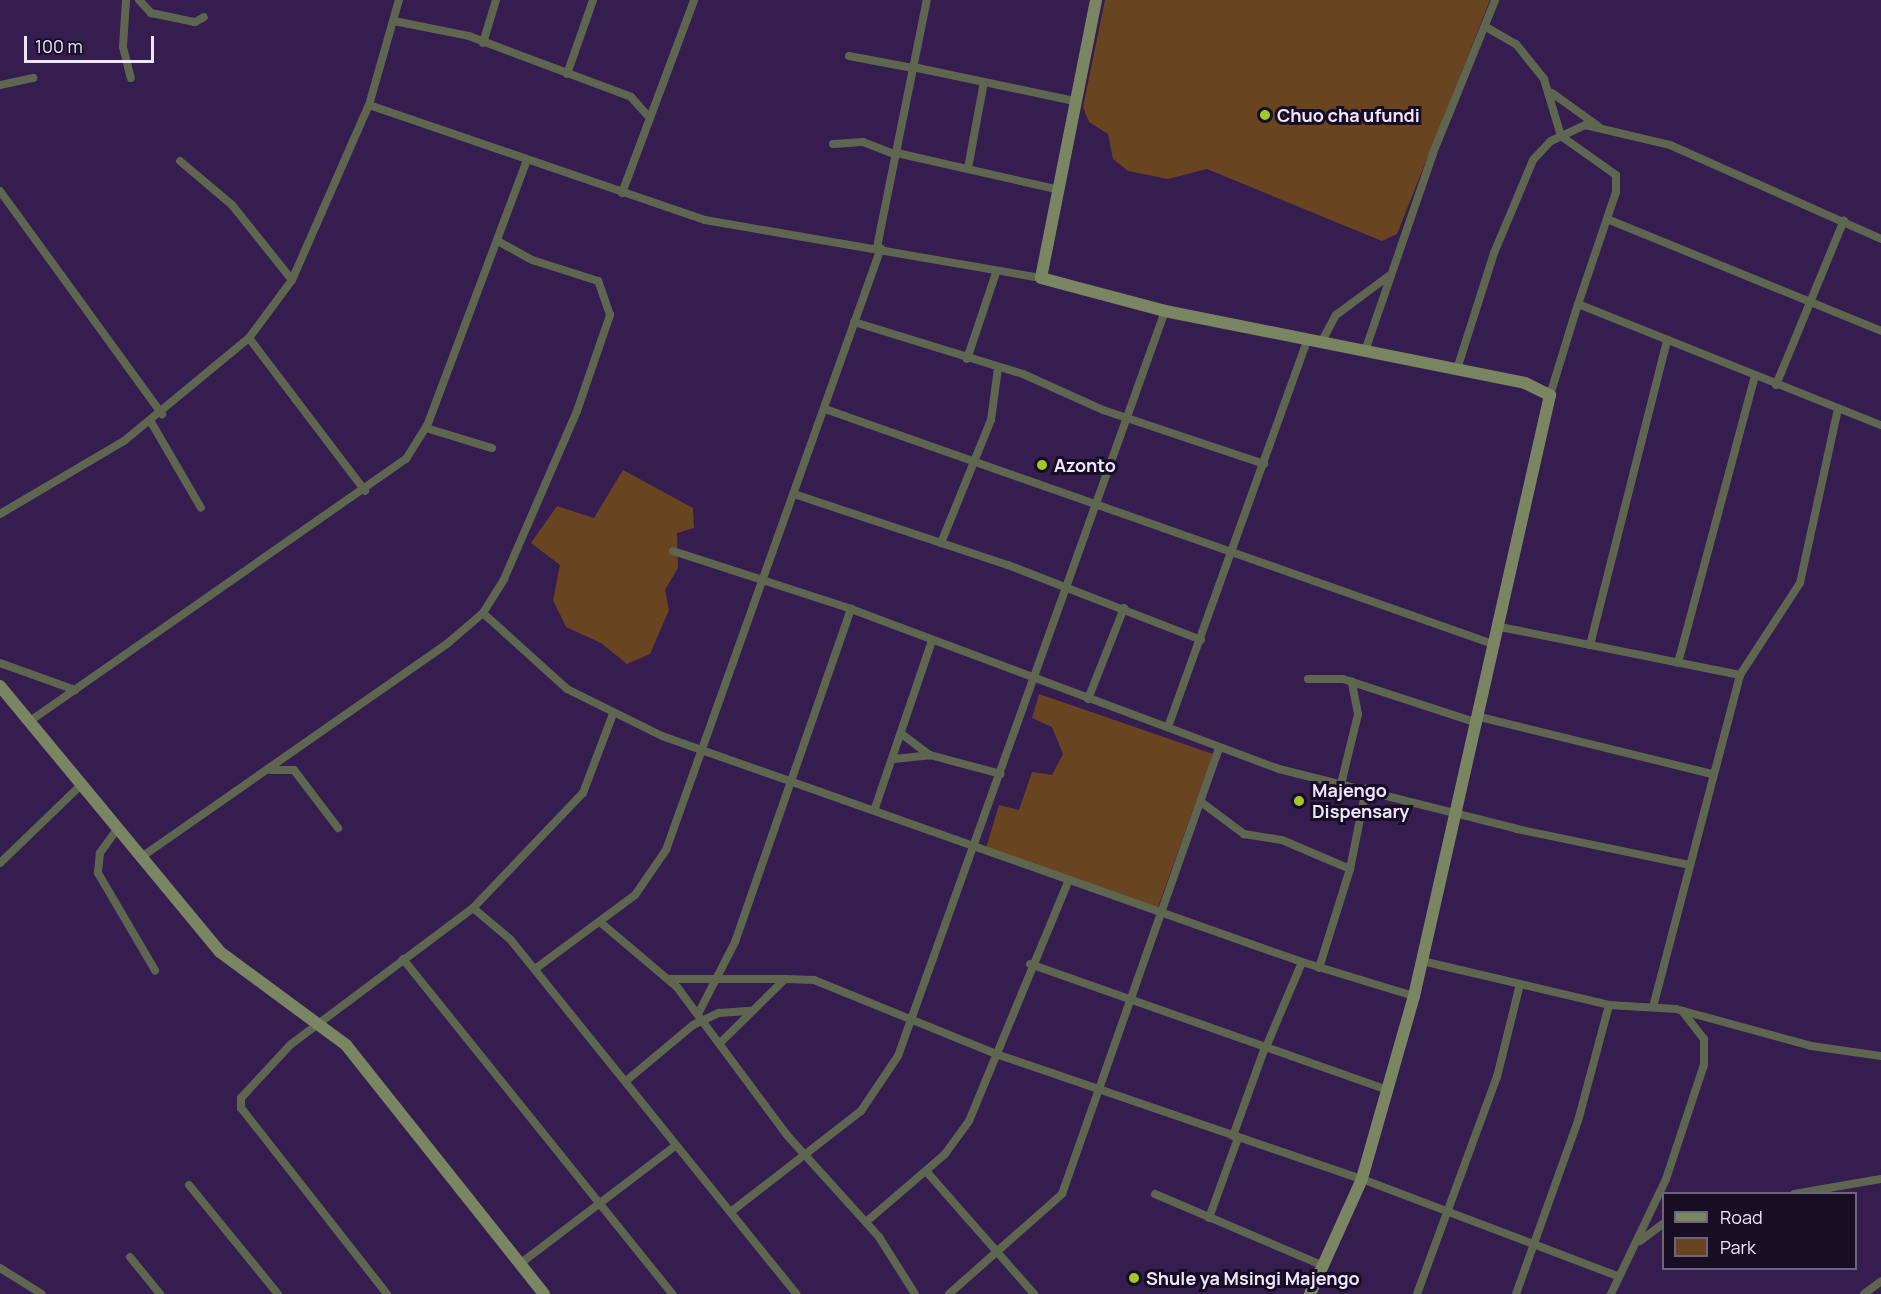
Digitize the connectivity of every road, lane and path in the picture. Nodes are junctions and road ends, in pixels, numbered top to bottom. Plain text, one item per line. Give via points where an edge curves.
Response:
1 (126, 0) edge
2 (139, 0) edge
3 (399, 0) edge
4 (496, 0) edge
5 (593, 0) edge
6 (694, 0) edge
7 (927, 0) edge
8 (1096, 0) edge
9 (1495, 0) edge
10 (204, 17) dead end
11 (394, 21) junction
12 (1486, 27) junction
13 (483, 43) junction
14 (849, 56) dead end
15 (913, 68) junction
16 (567, 74) junction
17 (33, 78) dead end
18 (131, 78) dead end
19 (984, 82) junction
20 (0, 85) edge
21 (1552, 93) junction
22 (1074, 101) junction
23 (369, 105) junction
24 (648, 116) junction
25 (1598, 126) junction
26 (1561, 136) junction
27 (833, 144) dead end
28 (897, 154) junction
29 (180, 160) dead end
30 (527, 160) junction
31 (968, 168) junction
32 (1055, 189) junction
33 (0, 191) edge
34 (622, 193) junction
35 (1607, 219) junction
36 (1844, 220) junction
37 (1881, 239) edge
38 (499, 242) junction
39 (879, 248) junction
40 (996, 273) junction
41 (1390, 275) junction
42 (1041, 278) junction
43 (292, 280) junction
44 (1810, 303) junction
45 (1578, 304) junction
46 (1165, 310) junction
47 (854, 322) junction
48 (1881, 331) edge
49 (249, 338) junction
50 (1667, 340) junction
51 (1307, 341) junction
52 (1321, 343) junction
53 (1365, 351) junction
54 (968, 359) junction
55 (998, 368) junction
56 (1457, 369) junction
57 (1755, 376) junction
58 (1776, 384) junction
59 (1550, 395) junction
60 (1838, 408) junction
61 (825, 409) junction
62 (162, 414) junction
63 (1125, 415) junction
64 (151, 422) junction
65 (1881, 425) edge
66 (426, 428) junction
67 (492, 448) dead end
68 (975, 460) junction
69 (1264, 464) junction
70 (366, 491) junction
71 (794, 494) junction
72 (1094, 499) junction
73 (201, 507) dead end
74 (0, 514) edge
75 (940, 543) junction
76 (673, 551) dead end
77 (1232, 555) junction
78 (765, 578) junction
79 (1065, 587) junction
80 (1124, 608) junction
81 (851, 609) junction
82 (483, 613) junction
83 (1500, 627) junction
84 (1201, 640) junction
85 (932, 641) junction
86 (1496, 645) junction
87 (1590, 645) junction
88 (0, 663) edge
89 (1678, 663) junction
90 (1740, 675) junction
91 (1033, 679) junction
92 (1308, 679) dead end
93 (1352, 682) junction
94 (0, 686) edge
95 (75, 690) junction
96 (1088, 699) junction
97 (613, 714) junction
98 (1479, 720) junction
99 (30, 721) junction
100 (1168, 727) junction
101 (903, 735) junction
102 (703, 749) junction
103 (1219, 749) junction
104 (930, 755) junction
105 (894, 759) junction
106 (269, 770) junction
107 (1001, 774) junction
108 (1713, 774) junction
109 (788, 780) junction
110 (82, 784) junction
111 (1341, 784) junction
112 (1366, 789) junction
113 (1201, 802) junction
114 (875, 808) junction
115 (1457, 811) junction
116 (118, 828) junction
117 (338, 828) dead end
118 (976, 843) junction
119 (140, 858) junction
120 (0, 863) edge
121 (1690, 865) junction
122 (1350, 869) junction
123 (1069, 880) junction
124 (473, 908) junction
125 (1163, 914) junction
126 (600, 922) junction
127 (402, 959) junction
128 (1422, 960) junction
129 (1302, 962) junction
130 (1030, 964) junction
131 (1319, 968) junction
132 (535, 969) junction
133 (156, 970) dead end
134 (670, 979) junction
135 (785, 979) junction
136 (717, 980) junction
137 (1520, 984) junction
138 (1414, 996) junction
139 (1131, 1002) junction
140 (1609, 1005) junction
141 (1653, 1007) junction
142 (751, 1011) junction
143 (1683, 1011) junction
144 (701, 1017) junction
145 (910, 1019) junction
146 (317, 1024) junction
147 (721, 1042) junction
148 (1265, 1047) junction
149 (996, 1054) junction
150 (1881, 1056) edge
151 (626, 1081) junction
152 (1100, 1089) junction
153 (1388, 1090) junction
154 (1235, 1137) junction
155 (674, 1147) junction
156 (807, 1157) junction
157 (926, 1171) junction
158 (1362, 1179) junction
159 (1881, 1179) edge
160 (189, 1185) dead end
161 (1806, 1192) edge
162 (1155, 1194) dead end
163 (600, 1203) junction
164 (732, 1210) junction
165 (1447, 1212) junction
166 (1209, 1218) junction
167 (866, 1222) junction
168 (1662, 1224) edge
169 (1638, 1242) junction
170 (1537, 1247) junction
171 (1001, 1251) junction
172 (130, 1257) dead end
173 (521, 1263) junction
174 (1324, 1266) junction
175 (0, 1268) edge
176 (1618, 1276) junction
177 (1881, 1281) edge
178 (539, 1292) edge
179 (42, 1294) edge
180 (160, 1294) edge
181 (278, 1294) edge
182 (387, 1294) edge
183 (672, 1294) edge
184 (796, 1294) edge
185 (915, 1294) edge
186 (949, 1294) edge
187 (1034, 1294) edge
188 (1310, 1294) edge
189 (1417, 1294) edge
190 (1516, 1294) edge
191 (1611, 1294) edge
192 (1864, 1294) edge

1 - 18 street via 123,47
2 - 10 street via 151,13 186,22
3 - 11 street
4 - 13 street
5 - 16 street
6 - 24 street
7 - 15 street
8 - 22 street
9 - 12 street
11 - 13 street
11 - 23 street
12 - 21 street via 1522,51
12 - 41 street
13 - 16 street
14 - 15 street
15 - 19 street
15 - 28 street
16 - 24 street via 639,101
17 - 20 street
19 - 22 street
19 - 31 street
21 - 25 street
21 - 26 street
22 - 32 street
23 - 30 street
23 - 43 street
24 - 34 street
25 - 26 street
25 - 36 street via 1670,145
26 - 35 street via 1616,175
26 - 56 street via 1543,148 1523,180
27 - 28 street via 863,142
28 - 31 street
28 - 39 street
29 - 43 street via 232,205
30 - 34 street
30 - 38 street
31 - 32 street
32 - 42 street
33 - 62 street
34 - 39 street via 705,220
35 - 44 street
35 - 45 street
36 - 37 street
36 - 44 street
38 - 66 street
38 - 82 street via 532,260 598,281 610,315 604,343 537,506
39 - 40 street
39 - 47 street
40 - 42 street
40 - 54 street
41 - 52 street via 1336,315
41 - 53 street
42 - 46 street
43 - 49 street
44 - 48 street
44 - 58 street
45 - 50 street
45 - 59 street
46 - 51 street
46 - 63 street
47 - 54 street
47 - 61 street
49 - 62 street
49 - 70 street
50 - 57 street
50 - 87 street
51 - 52 street
51 - 69 street
52 - 53 street
53 - 56 street
54 - 55 street
55 - 63 street
55 - 68 street via 991,420
56 - 59 street via 1524,383
57 - 58 street
57 - 89 street
58 - 60 street
59 - 83 street
60 - 65 street
60 - 90 street via 1796,596
61 - 68 street
61 - 71 street
62 - 64 street
63 - 69 street
63 - 72 street
64 - 73 street
64 - 74 street
66 - 67 street
66 - 70 street via 406,459
68 - 72 street
68 - 75 street
69 - 77 street
70 - 95 street
71 - 75 street
71 - 78 street
72 - 77 street
72 - 79 street
75 - 79 street
76 - 78 street
77 - 84 street
77 - 86 street
78 - 81 street
78 - 102 street
79 - 80 street
79 - 91 street
80 - 84 street
80 - 96 street
81 - 85 street
81 - 109 street
82 - 97 street via 567,688
82 - 106 street
83 - 86 street
83 - 87 street
84 - 100 street
85 - 91 street
85 - 101 street
86 - 98 street
87 - 89 street
88 - 95 street
89 - 90 street
90 - 108 street
91 - 96 street
91 - 107 street
92 - 93 street
93 - 98 street
93 - 111 street via 1358,714
94 - 99 street
95 - 99 street
96 - 100 street
97 - 102 street
97 - 124 street via 583,794
98 - 108 street
98 - 115 street
99 - 110 street
100 - 103 street
101 - 104 street
101 - 105 street
102 - 109 street
102 - 126 street via 651,879
103 - 111 street
103 - 113 street
104 - 105 street
104 - 107 street
105 - 114 street
106 - 117 street via 294,770
106 - 119 street
107 - 118 street
108 - 121 street
109 - 114 street
109 - 136 street via 745,916
110 - 116 street
110 - 120 street
111 - 112 street
112 - 115 street
112 - 122 street
113 - 122 street via 1244,834 1282,840
113 - 125 street
114 - 118 street
115 - 121 street
115 - 128 street
116 - 119 street
116 - 133 street via 100,852 98,873
118 - 123 street
118 - 145 street
119 - 146 street via 220,952
121 - 141 street
122 - 131 street
123 - 125 street
123 - 130 street
124 - 127 street
124 - 132 street via 494,921
125 - 129 street
125 - 139 street
126 - 132 street
126 - 134 street
127 - 146 street
127 - 163 street
128 - 137 street
128 - 138 street
129 - 131 street
129 - 148 street
130 - 139 street
130 - 149 street
131 - 138 street
132 - 151 street
134 - 136 street
134 - 144 street
135 - 136 street
135 - 142 street
135 - 145 street via 814,980
136 - 144 street
137 - 140 street
137 - 165 street via 1497,1077
138 - 153 street
139 - 148 street
139 - 152 street
140 - 141 street
140 - 170 street
141 - 143 street
142 - 144 street
142 - 147 street
143 - 150 street via 1811,1046
143 - 169 street via 1704,1040 1704,1065 1687,1124
144 - 147 street
144 - 151 street
145 - 149 street
145 - 156 street via 898,1056 874,1098
146 - 173 street via 346,1045
146 - 182 street via 246,1088 241,1108
147 - 156 street via 737,1073
148 - 153 street
148 - 154 street
149 - 152 street
149 - 157 street via 965,1128
151 - 155 street
152 - 154 street
152 - 171 street via 1062,1194
153 - 158 street
154 - 158 street
154 - 166 street
155 - 163 street
155 - 164 street
156 - 164 street
156 - 167 street
157 - 167 street
157 - 171 street
158 - 165 street
158 - 174 street
159 - 161 street
160 - 181 street
162 - 166 street
163 - 173 street
163 - 183 street
164 - 184 street
165 - 170 street
165 - 189 street
166 - 174 street
167 - 185 street
168 - 169 street
169 - 176 street
170 - 176 street
170 - 190 street
171 - 186 street
171 - 187 street
172 - 180 street
173 - 178 street
174 - 188 street
175 - 179 street
176 - 191 street
177 - 192 street

